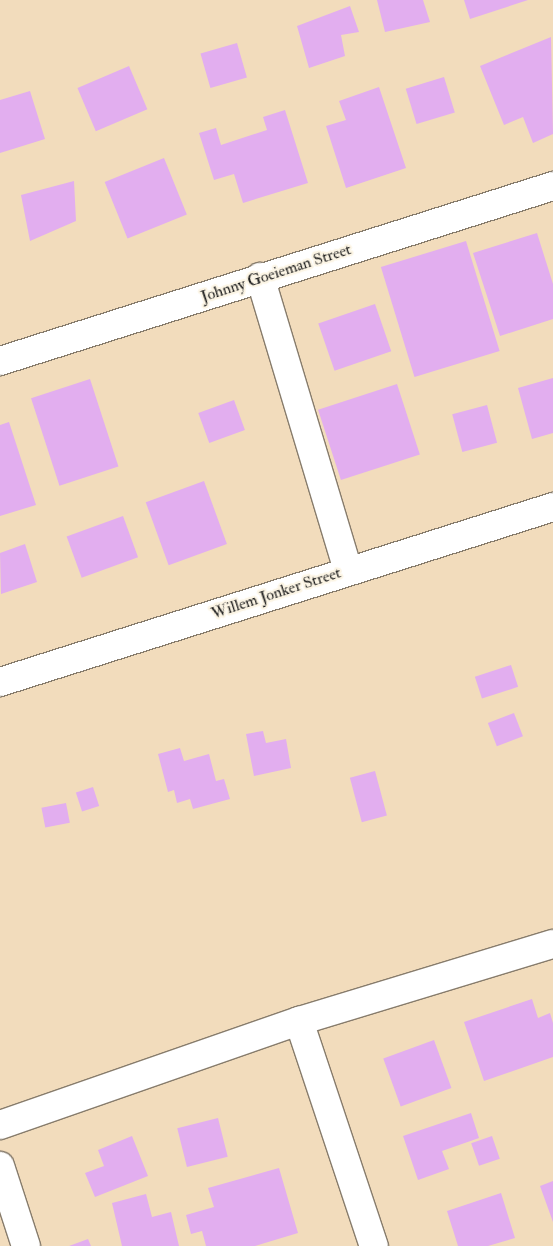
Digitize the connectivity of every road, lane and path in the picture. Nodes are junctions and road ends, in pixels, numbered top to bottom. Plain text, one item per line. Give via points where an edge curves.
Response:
1 (553, 186) edge
2 (260, 278) junction
3 (0, 360) edge
4 (553, 507) edge
5 (348, 570) junction
6 (0, 682) edge
7 (553, 944) edge
8 (299, 1021) junction
9 (0, 1125) edge
10 (0, 1166) edge
11 (26, 1246) edge
12 (374, 1246) edge

1 - 2 street, Johnny Goeieman Street
2 - 3 street, Johnny Goeieman Street
2 - 5 street
4 - 5 street, Willem Jonker Street
5 - 6 street, Willem Jonker Street
7 - 8 street
8 - 9 street
8 - 12 street
10 - 11 street

